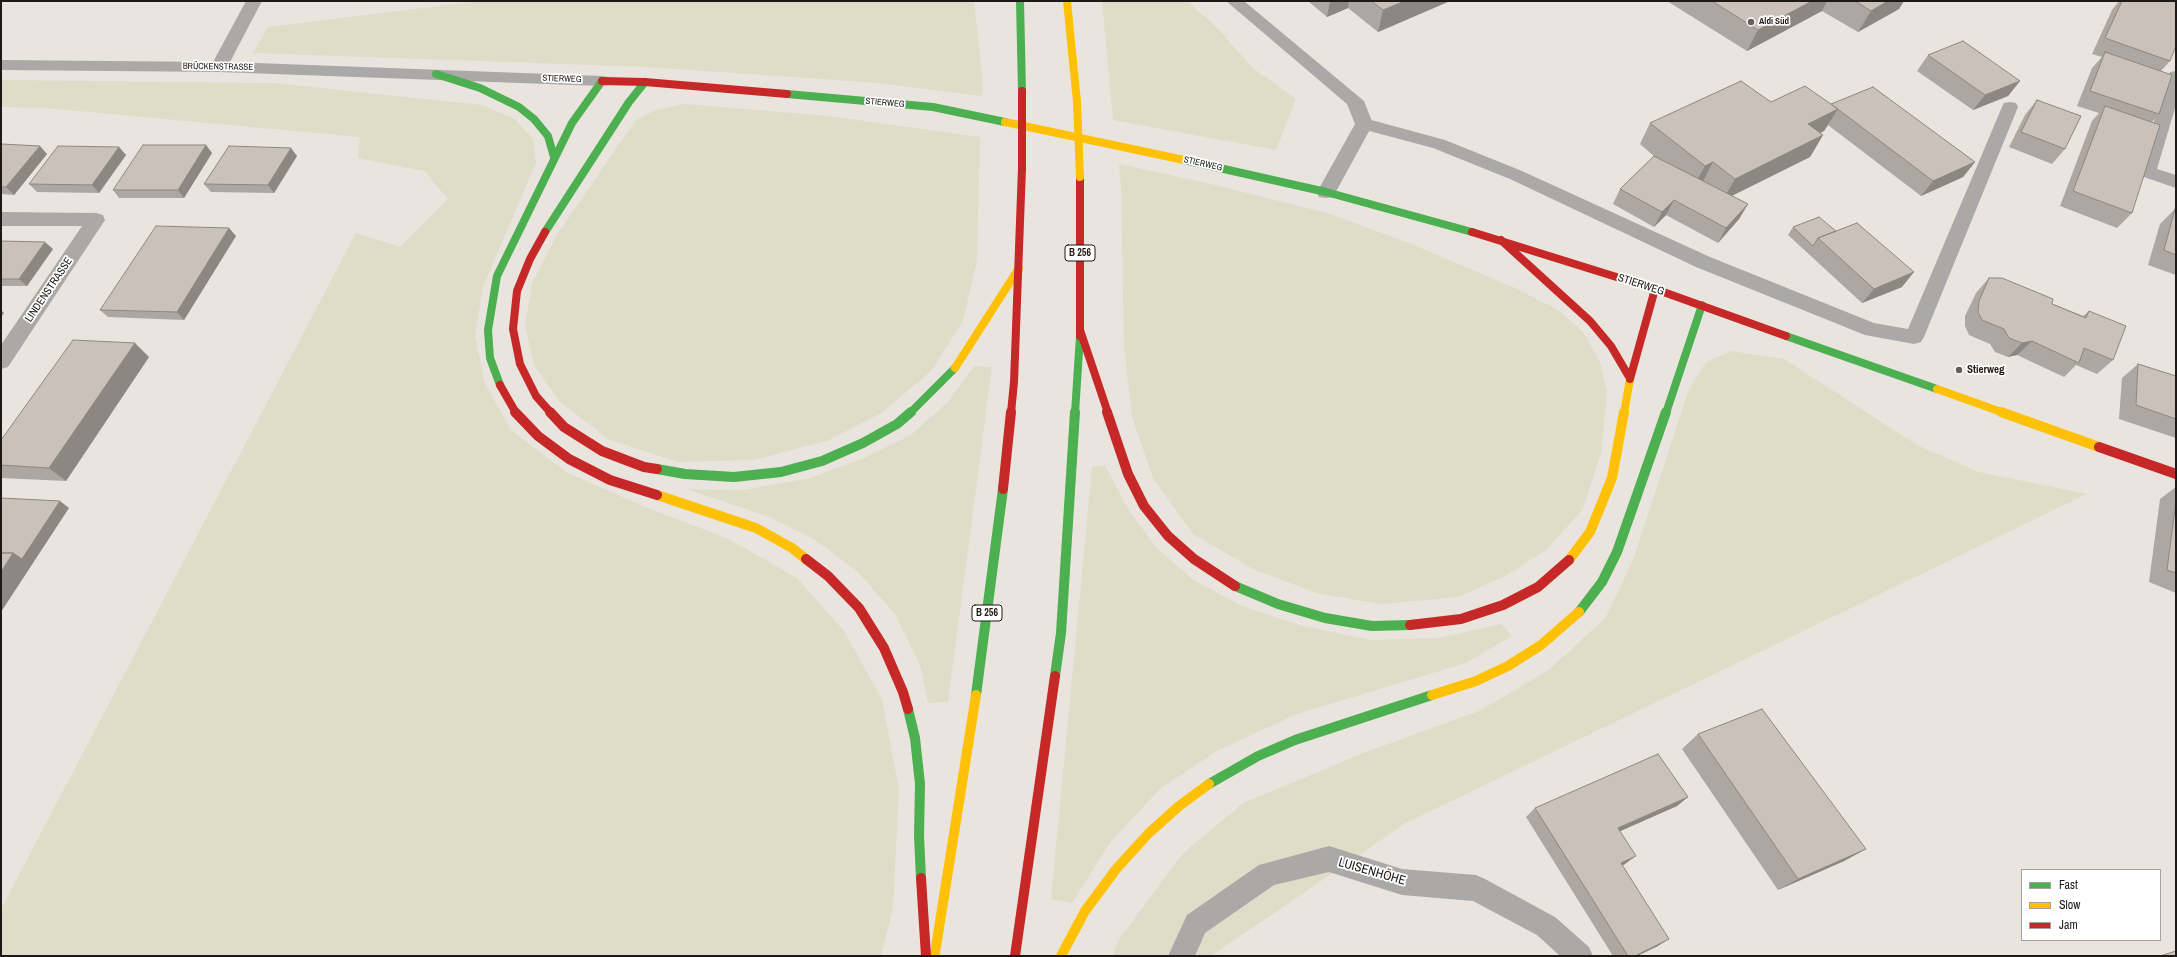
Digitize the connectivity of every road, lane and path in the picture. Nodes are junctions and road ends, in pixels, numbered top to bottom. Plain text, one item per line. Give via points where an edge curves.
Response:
1 (254, 1) edge
2 (1020, 1) edge
3 (1067, 1) edge
4 (1234, 1) edge
5 (1, 65) edge
6 (219, 67) junction
7 (436, 74) junction
8 (2176, 76) edge
9 (602, 81) junction
10 (645, 82) junction
11 (2010, 106) dead end
12 (1364, 124) junction
13 (554, 157) junction
14 (2176, 182) edge
15 (1326, 192) junction
16 (1, 218) edge
17 (1501, 240) junction
18 (1019, 268) junction
19 (1655, 289) junction
20 (1702, 305) junction
21 (1080, 330) junction
22 (1, 361) edge
23 (1630, 379) junction
24 (2176, 474) edge
25 (926, 956) edge
26 (934, 956) edge
27 (1015, 956) edge
28 (1061, 956) edge
29 (1181, 956) edge
30 (1580, 956) edge

1 - 6 street
2 - 18 main road, B 256, bridge via 1022,168
3 - 21 main road, B 256, bridge via 1077,102 1080,176
4 - 12 street via 1355,101
5 - 6 street, BRÜCKENSTRASSE
6 - 7 street, BRÜCKENSTRASSE
7 - 9 street, STIERWEG
7 - 13 main road via 480,88 519,107 534,119 548,136
8 - 14 street via 2147,172
9 - 10 main road, STIERWEG
9 - 13 main road via 572,123
10 - 15 main road, STIERWEG via 933,107
10 - 18 main road via 629,102 546,229 517,291 513,329 520,364 536,396 564,427 602,451 644,467 685,474 734,477 780,472 822,461 897,424 925,400 955,368
11 - 12 lane via 1914,337 1872,330 1703,262 1516,175 1439,144
12 - 15 street
13 - 25 main road via 494,289 488,330 490,358 501,388 514,411 538,436 569,459 610,480 756,528 792,548 828,576 859,608 884,648 903,692 915,738 920,784 919,836
15 - 17 main road, STIERWEG
16 - 22 street, LINDENSTRASSE via 96,220
17 - 19 main road, STIERWEG
17 - 23 main road via 1590,321 1611,346
18 - 26 main road, B 256 via 1014,382 1005,472 978,683
19 - 20 main road, STIERWEG
19 - 23 main road
20 - 24 main road, STIERWEG
20 - 28 main road via 1617,552 1602,582 1575,617 1541,645 1508,666 1476,681 1295,740 1217,778 1179,806 1149,833 1117,868 1085,911
21 - 23 main road via 1128,474 1144,506 1168,536 1194,559 1231,584 1278,604 1318,616 1372,626 1418,625 1461,619 1503,605 1538,587 1567,563 1590,532 1612,478
21 - 27 main road, B 256 via 1061,633
29 - 30 lane, LUISENHÖHE via 1196,924 1268,874 1329,859 1402,882 1476,888 1546,926

